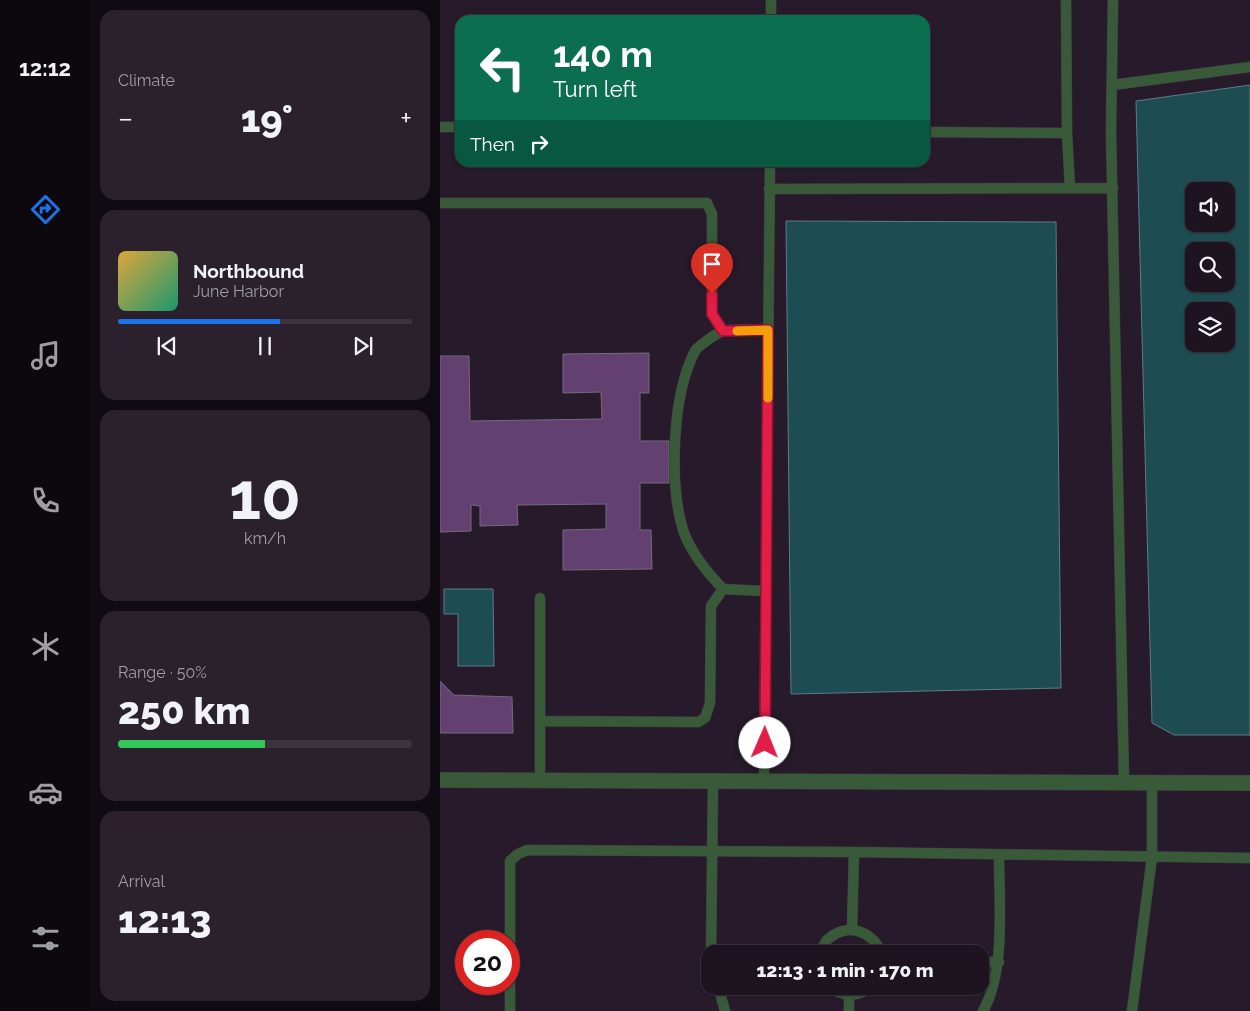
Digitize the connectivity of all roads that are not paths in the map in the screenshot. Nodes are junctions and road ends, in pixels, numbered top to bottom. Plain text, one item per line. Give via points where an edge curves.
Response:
1 (771, 0) edge
2 (1066, 0) edge
3 (1113, 0) edge
4 (771, 15) edge
5 (1250, 67) edge
6 (1112, 85) junction
7 (440, 127) edge
8 (455, 127) edge
9 (930, 132) edge
10 (1067, 133) junction
11 (770, 167) edge
12 (1070, 188) junction
13 (1113, 188) junction
14 (770, 189) junction
15 (440, 203) edge
16 (768, 330) junction
17 (723, 331) junction
18 (723, 589) junction
19 (766, 591) junction
20 (540, 598) dead end
21 (540, 721) junction
22 (440, 780) edge
23 (540, 781) junction
24 (712, 781) junction
25 (764, 781) junction
26 (1124, 783) junction
27 (1152, 783) junction
28 (1250, 783) edge
29 (712, 851) junction
30 (854, 852) junction
31 (999, 855) junction
32 (1152, 857) junction
33 (1250, 858) edge
34 (852, 930) junction
35 (711, 945) edge
36 (824, 945) edge
37 (879, 945) edge
38 (989, 962) edge
39 (999, 962) junction
40 (720, 995) edge
41 (846, 995) edge
42 (855, 995) edge
43 (850, 996) junction
44 (510, 1011) edge
45 (724, 1011) edge
46 (849, 1011) edge
47 (983, 1011) edge
48 (1132, 1011) edge

1 - 4 lane
2 - 10 lane
3 - 6 lane
5 - 6 lane
6 - 13 lane
7 - 8 lane
9 - 10 lane
10 - 12 lane
11 - 14 lane
12 - 13 lane
12 - 14 lane
13 - 26 lane
14 - 16 lane
15 - 17 lane via 707,204 712,214 712,314
16 - 17 lane
16 - 19 lane
17 - 18 lane via 696,349 680,393 675,429 676,496 684,531 701,565
18 - 19 lane
18 - 21 lane via 711,606 710,704 705,718 698,722
19 - 25 lane
20 - 21 lane
21 - 23 lane
22 - 23 street
23 - 24 street
24 - 25 street
24 - 29 lane
25 - 26 street
26 - 27 street
27 - 28 street
27 - 32 lane
29 - 30 lane
29 - 35 lane
29 - 44 lane via 527,850 518,854 510,861 509,872
30 - 31 lane
30 - 34 lane
31 - 32 lane
31 - 39 lane
32 - 33 lane
32 - 48 lane
34 - 36 lane via 838,933
34 - 37 lane via 867,934
38 - 39 lane
39 - 47 lane
40 - 45 lane
41 - 43 lane
42 - 43 lane
43 - 46 lane

